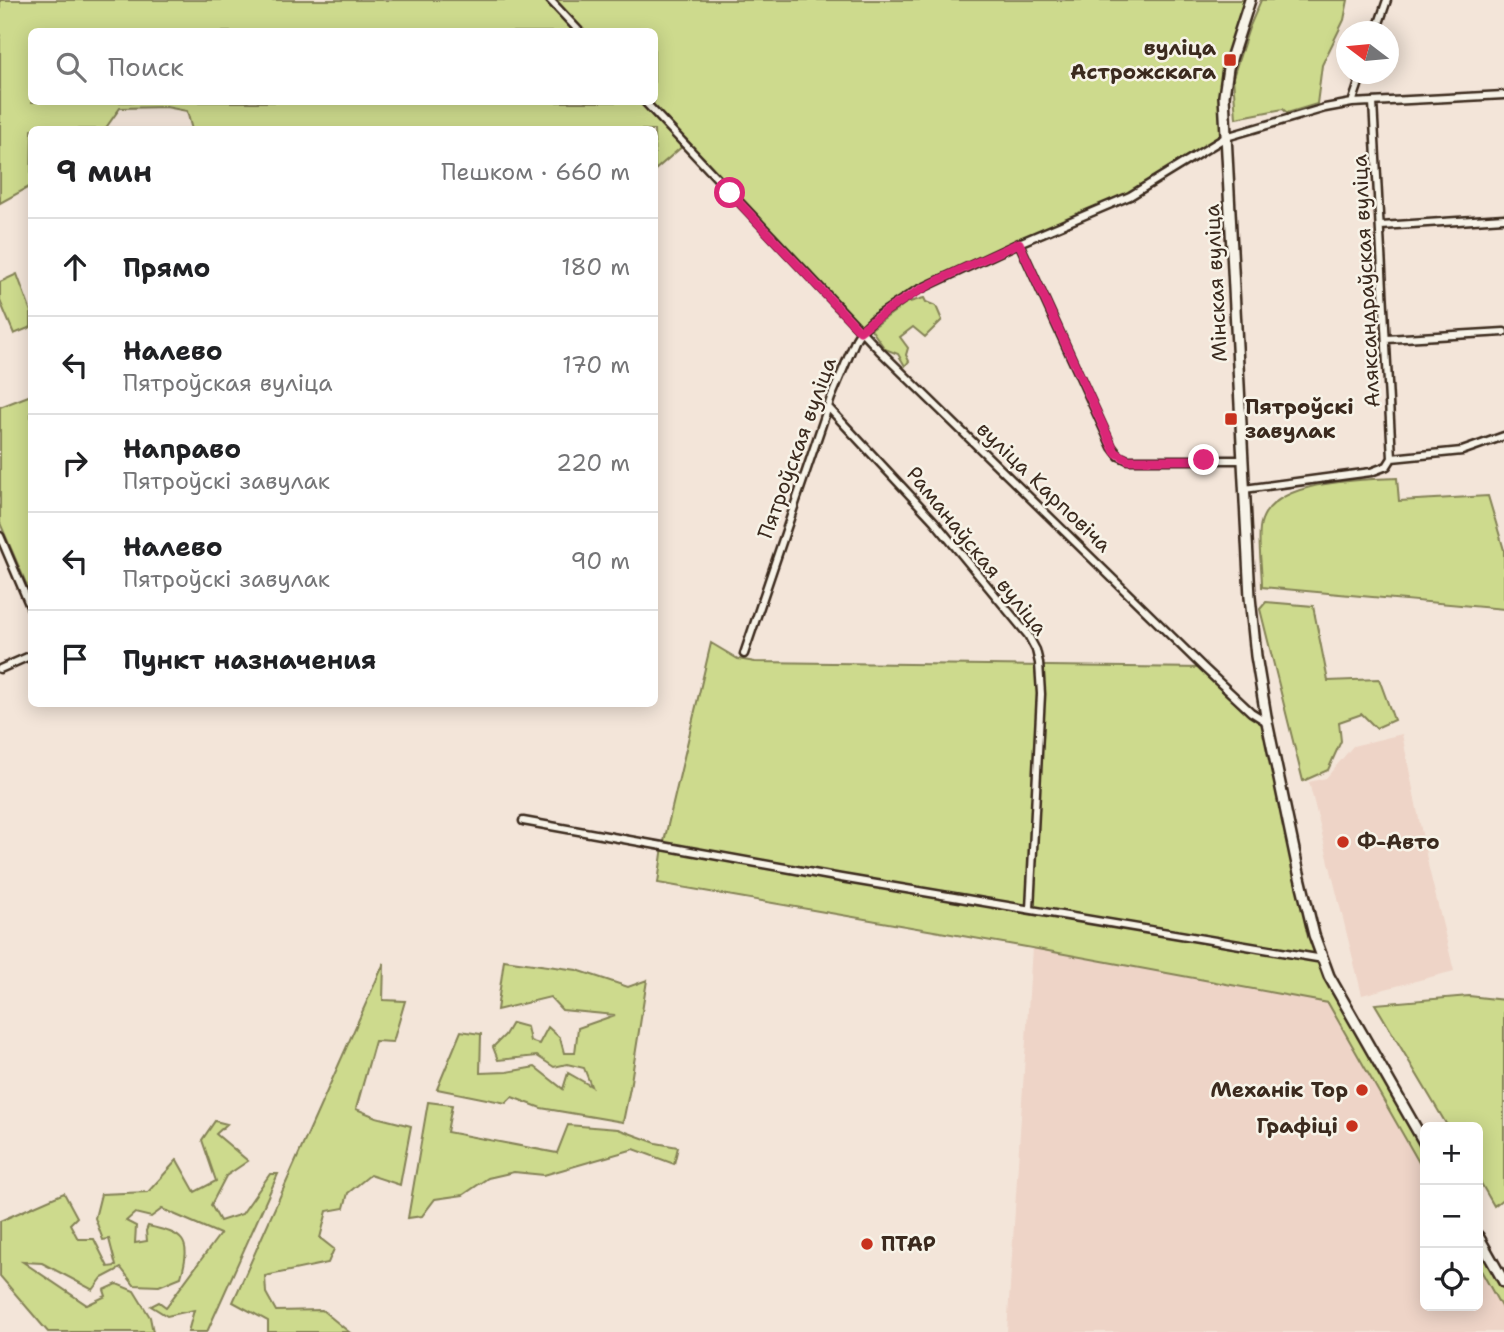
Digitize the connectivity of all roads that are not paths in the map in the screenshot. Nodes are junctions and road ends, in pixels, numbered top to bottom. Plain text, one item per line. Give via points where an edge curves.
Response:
1 (551, 0) edge
2 (1250, 0) edge
3 (1387, 0) edge
4 (1380, 21) edge
5 (576, 28) edge
6 (1359, 84) edge
7 (1504, 95) edge
8 (1373, 102) junction
9 (1352, 103) junction
10 (648, 105) edge
11 (1226, 137) junction
12 (1504, 218) edge
13 (1381, 226) junction
14 (1019, 243) junction
15 (860, 331) junction
16 (1504, 332) edge
17 (1387, 339) junction
18 (828, 407) junction
19 (1504, 436) edge
20 (1392, 458) junction
21 (1243, 460) junction
22 (1244, 489) junction
23 (0, 536) edge
24 (28, 602) edge
25 (744, 654) dead end
26 (28, 657) edge
27 (0, 669) edge
28 (1267, 722) junction
29 (523, 821) dead end
30 (1030, 909) junction
31 (1323, 959) junction
32 (1420, 1135) edge
33 (1483, 1245) edge
34 (1504, 1282) edge

1 - 5 street
2 - 11 main road, Мінская вуліца via 1228,68
3 - 4 street
6 - 9 street
7 - 8 street, Пятроўская вуліца
8 - 9 street, Пятроўская вуліца
8 - 13 street, Аляксандраўская вуліца
9 - 11 street, Пятроўская вуліца
10 - 15 street, вуліца Карповіча
11 - 14 street, Пятроўская вуліца via 1130,196
11 - 21 main road, Мінская вуліца
12 - 13 street
13 - 17 street, Аляксандраўская вуліца
14 - 15 street, Пятроўская вуліца via 914,292
14 - 21 street via 1119,456 1128,460
15 - 18 street, Пятроўская вуліца
15 - 28 street, вуліца Карповіча via 1204,668
16 - 17 street
17 - 20 street, Аляксандраўская вуліца
18 - 25 street, Пятроўская вуліца
18 - 30 street, Раманаўская вуліца via 934,521 1036,650 1041,694
19 - 20 street via 1462,451
20 - 22 street via 1387,466 1371,472
21 - 22 main road, Мінская вуліца
22 - 28 main road, Мінская вуліца via 1256,656
23 - 24 street
26 - 27 street
28 - 31 main road, Мінская вуліца via 1298,869
29 - 30 street
30 - 31 street
31 - 32 main road, Мінская вуліца via 1337,992
33 - 34 main road

